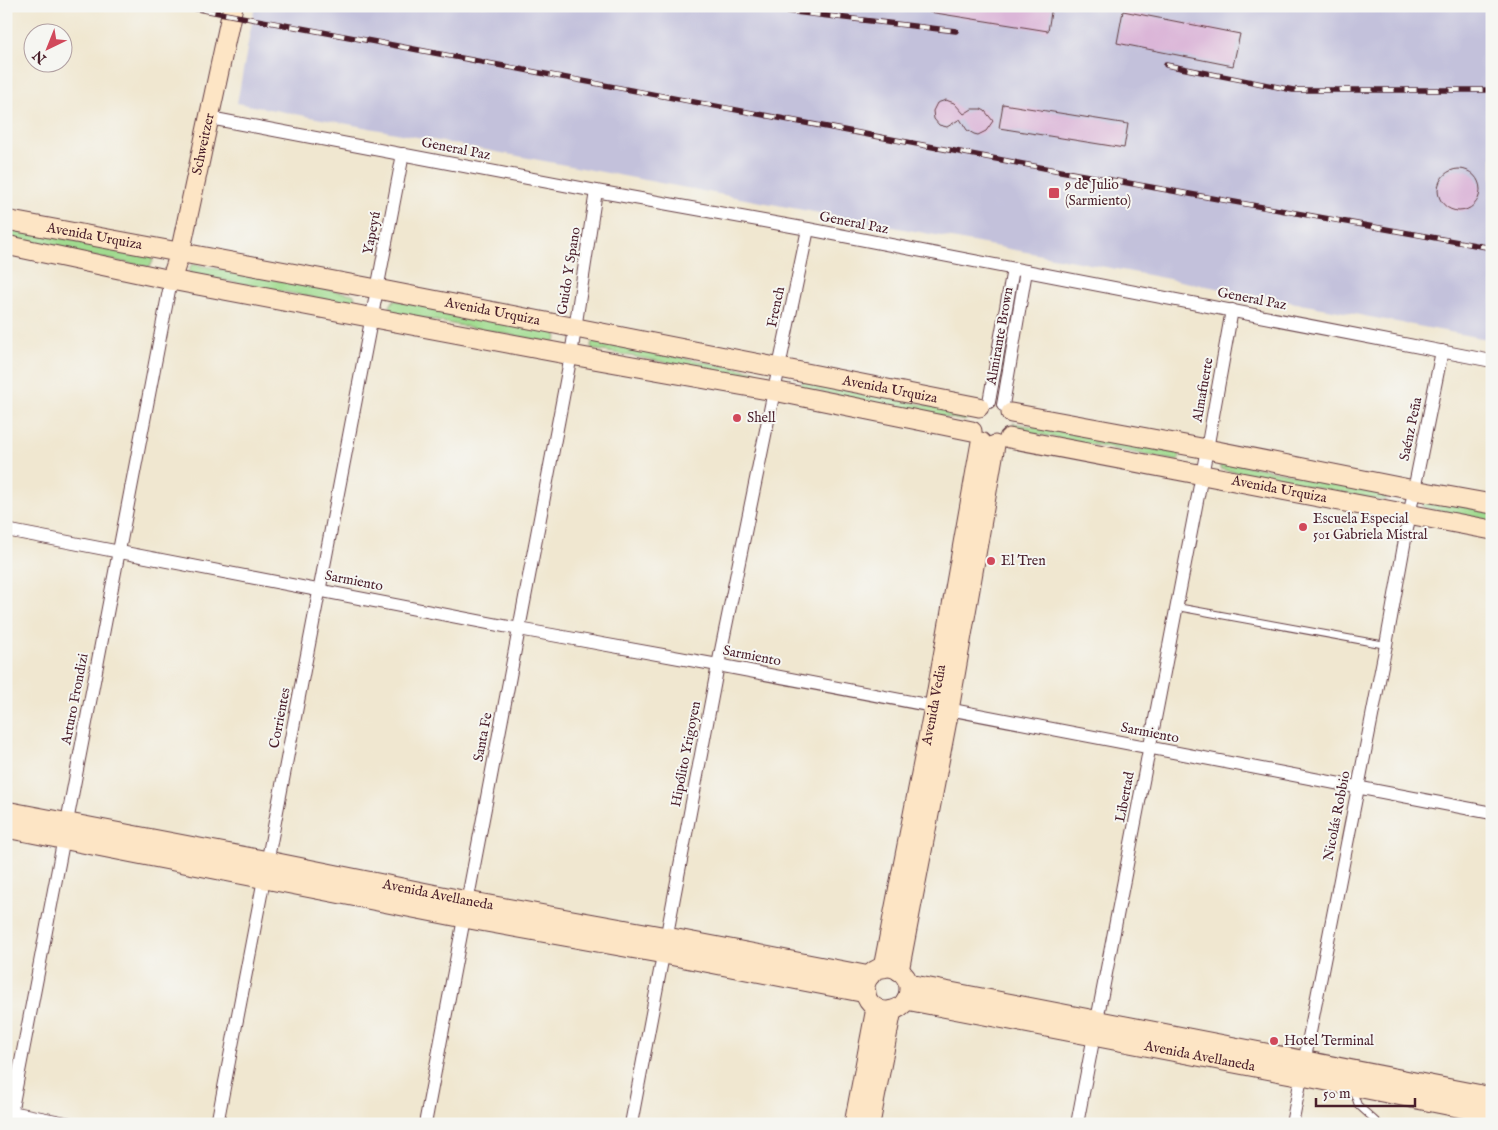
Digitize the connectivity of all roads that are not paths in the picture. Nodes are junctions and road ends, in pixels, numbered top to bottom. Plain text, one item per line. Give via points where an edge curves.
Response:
1 (233, 6) edge
2 (210, 118) junction
3 (403, 154) junction
4 (596, 191) junction
5 (6, 220) edge
6 (808, 229) junction
7 (6, 245) edge
8 (180, 253) junction
9 (1013, 269) junction
10 (1026, 271) junction
11 (171, 280) junction
12 (377, 289) junction
13 (1232, 310) junction
14 (371, 317) junction
15 (575, 328) junction
16 (1442, 351) junction
17 (571, 355) junction
18 (1492, 361) edge
19 (779, 368) junction
20 (774, 391) junction
21 (995, 407) junction
22 (989, 439) junction
23 (1207, 449) junction
24 (1202, 476) junction
25 (1414, 490) junction
26 (1492, 504) edge
27 (1410, 514) junction
28 (6, 530) edge
29 (1492, 530) edge
30 (119, 551) junction
31 (319, 590) junction
32 (1177, 607) junction
33 (519, 629) junction
34 (1386, 645) junction
35 (718, 665) junction
36 (941, 708) junction
37 (1149, 748) junction
38 (1358, 788) junction
39 (6, 811) edge
40 (1492, 814) edge
41 (6, 828) edge
42 (65, 831) junction
43 (266, 869) junction
44 (466, 909) junction
45 (665, 945) junction
46 (888, 989) junction
47 (1096, 1028) junction
48 (1303, 1068) junction
49 (1352, 1086) junction
50 (1492, 1097) edge
51 (1492, 1114) edge
52 (9, 1115) edge
53 (71, 1124) edge
54 (218, 1124) edge
55 (425, 1124) edge
56 (632, 1124) edge
57 (854, 1124) edge
58 (870, 1124) edge
59 (1077, 1124) edge
60 (1292, 1124) edge
61 (1379, 1124) edge

1 - 2 main road, Schweitzer
2 - 3 street, General Paz
2 - 8 main road, Schweitzer
3 - 4 street, General Paz
3 - 12 street, Yapeyú
4 - 6 street, General Paz
4 - 15 street, Guido Y Spano
5 - 8 main road, Avenida Urquiza
6 - 9 street, General Paz
6 - 19 street, French
7 - 11 main road, Avenida Urquiza
8 - 11 main road, Schweitzer
8 - 12 main road, Avenida Urquiza
9 - 10 street, General Paz
9 - 21 street, Almirante Brown
10 - 13 street, General Paz
10 - 21 street, Almirante Brown
11 - 14 main road, Avenida Urquiza
11 - 30 street, Arturo Frondizi
12 - 14 street, Yapeyú
12 - 15 main road, Avenida Urquiza
13 - 16 street, General Paz
13 - 23 street, Almafuerte
14 - 17 main road, Avenida Urquiza
14 - 31 street, Corrientes
15 - 17 street, Guido Y Spano
15 - 19 main road, Avenida Urquiza
16 - 18 street, General Paz
16 - 25 street, Saénz Peña
17 - 20 main road, Avenida Urquiza
17 - 33 street, Santa Fe
19 - 20 street, French
19 - 21 main road, Avenida Urquiza
20 - 22 main road, Avenida Urquiza
20 - 35 street, Hipólito Yrigoyen
21 - 22 main road via 1014,423 1013,430
21 - 22 main road via 974,412 971,418 970,425
21 - 23 main road, Avenida Urquiza
22 - 24 main road, Avenida Urquiza
22 - 36 main road, Avenida Vedia
23 - 24 street, Almafuerte
23 - 25 main road, Avenida Urquiza
24 - 27 main road, Avenida Urquiza
24 - 32 street, Libertad
25 - 26 main road, Avenida Urquiza
25 - 27 street, Saénz Peña
27 - 29 main road, Avenida Urquiza
27 - 34 street, Nicolás Robbio
28 - 30 street, Sarmiento
30 - 31 street, Sarmiento
30 - 42 street, Arturo Frondizi
31 - 33 street, Sarmiento
31 - 43 street, Corrientes
32 - 34 lane
32 - 37 street, Libertad
33 - 35 street, Sarmiento
33 - 44 street, Santa Fe
34 - 38 street, Nicolás Robbio
35 - 36 street, Sarmiento
35 - 45 street, Hipólito Yrigoyen
36 - 37 street, Sarmiento
36 - 46 main road, Avenida Vedia
37 - 38 street, Sarmiento
37 - 47 street, Libertad
38 - 40 street, Sarmiento
38 - 48 street, Nicolás Robbio
39 - 42 main road, Avenida Avellaneda
41 - 42 main road, Avenida Avellaneda
42 - 43 main road, Avenida Avellaneda
42 - 52 street, Arturo Frondizi
43 - 44 main road, Avenida Avellaneda
43 - 54 street, Corrientes
44 - 45 main road, Avenida Avellaneda
44 - 55 street, Santa Fe
45 - 46 main road, Avenida Avellaneda
45 - 56 street, Hipólito Yrigoyen
46 - 47 main road, Avenida Avellaneda
46 - 57 main road, Avenida Vedia
46 - 58 main road, Avenida Vedia
47 - 48 main road, Avenida Avellaneda
47 - 59 street, Libertad
48 - 49 main road, Avenida Avellaneda
48 - 50 main road, Avenida Avellaneda
48 - 60 street, Nicolás Robbio
49 - 51 main road, Avenida Avellaneda
49 - 61 lane via 1358,1105
52 - 53 street

